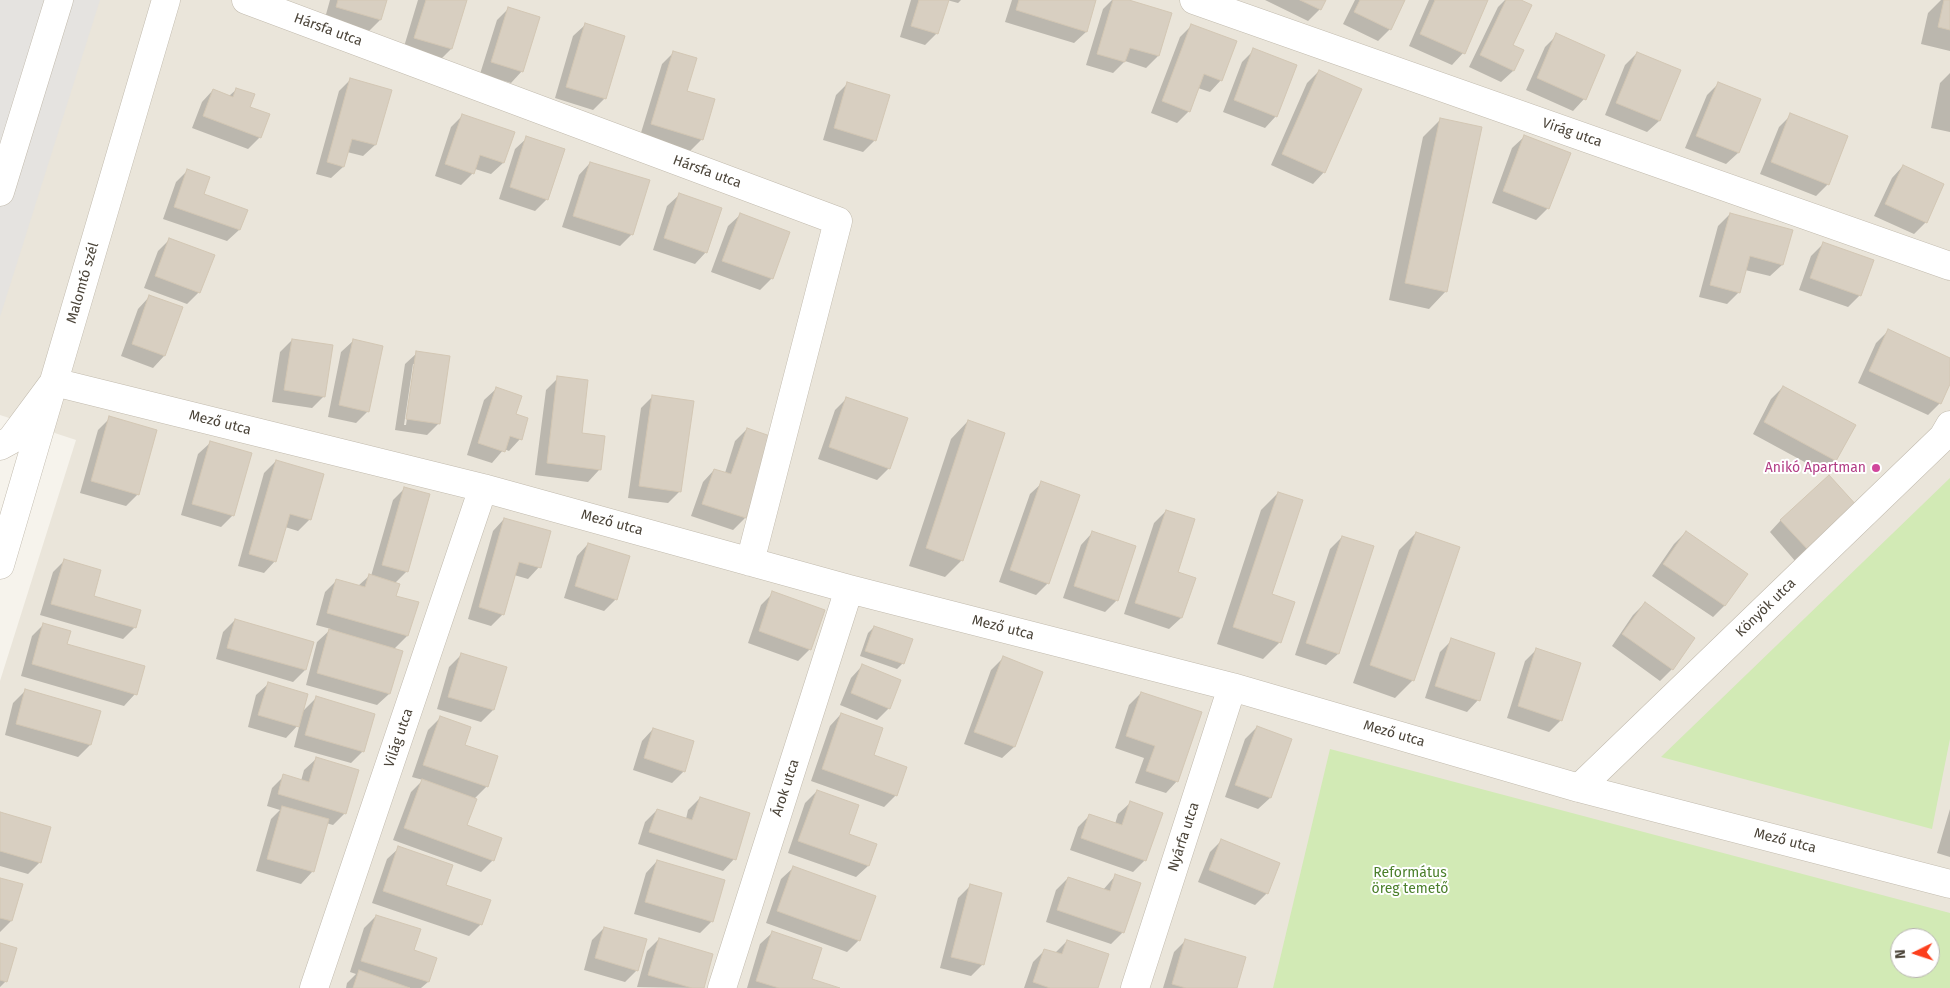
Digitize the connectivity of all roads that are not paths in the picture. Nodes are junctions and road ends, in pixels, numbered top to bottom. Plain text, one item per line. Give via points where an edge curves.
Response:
1 (59, 0) edge
2 (166, 0) edge
3 (246, 0) edge
4 (1194, 0) edge
5 (0, 192) edge
6 (1950, 266) edge
7 (54, 382) junction
8 (1950, 425) edge
9 (0, 446) edge
10 (483, 488) junction
11 (11, 492) edge
12 (750, 562) junction
13 (0, 565) edge
14 (849, 589) junction
15 (1232, 687) junction
16 (1579, 788) junction
17 (1950, 884) edge
18 (314, 988) edge
19 (722, 988) edge
20 (1136, 988) edge

1 - 5 street
2 - 7 street, Malomtó szél
3 - 12 street, Hársfa utca via 838,221
4 - 6 street, Virág utca
7 - 9 street via 11,440
7 - 10 street, Mező utca
7 - 11 street, Malomtó szél
8 - 16 street, Könyök utca via 1936,444
10 - 12 street, Mező utca
10 - 18 street, Világ utca
11 - 13 street, Malomtó szél
12 - 14 street, Mező utca
14 - 15 street, Mező utca
14 - 19 street, Árok utca
15 - 16 street, Mező utca
15 - 20 street, Nyárfa utca
16 - 17 street, Mező utca

